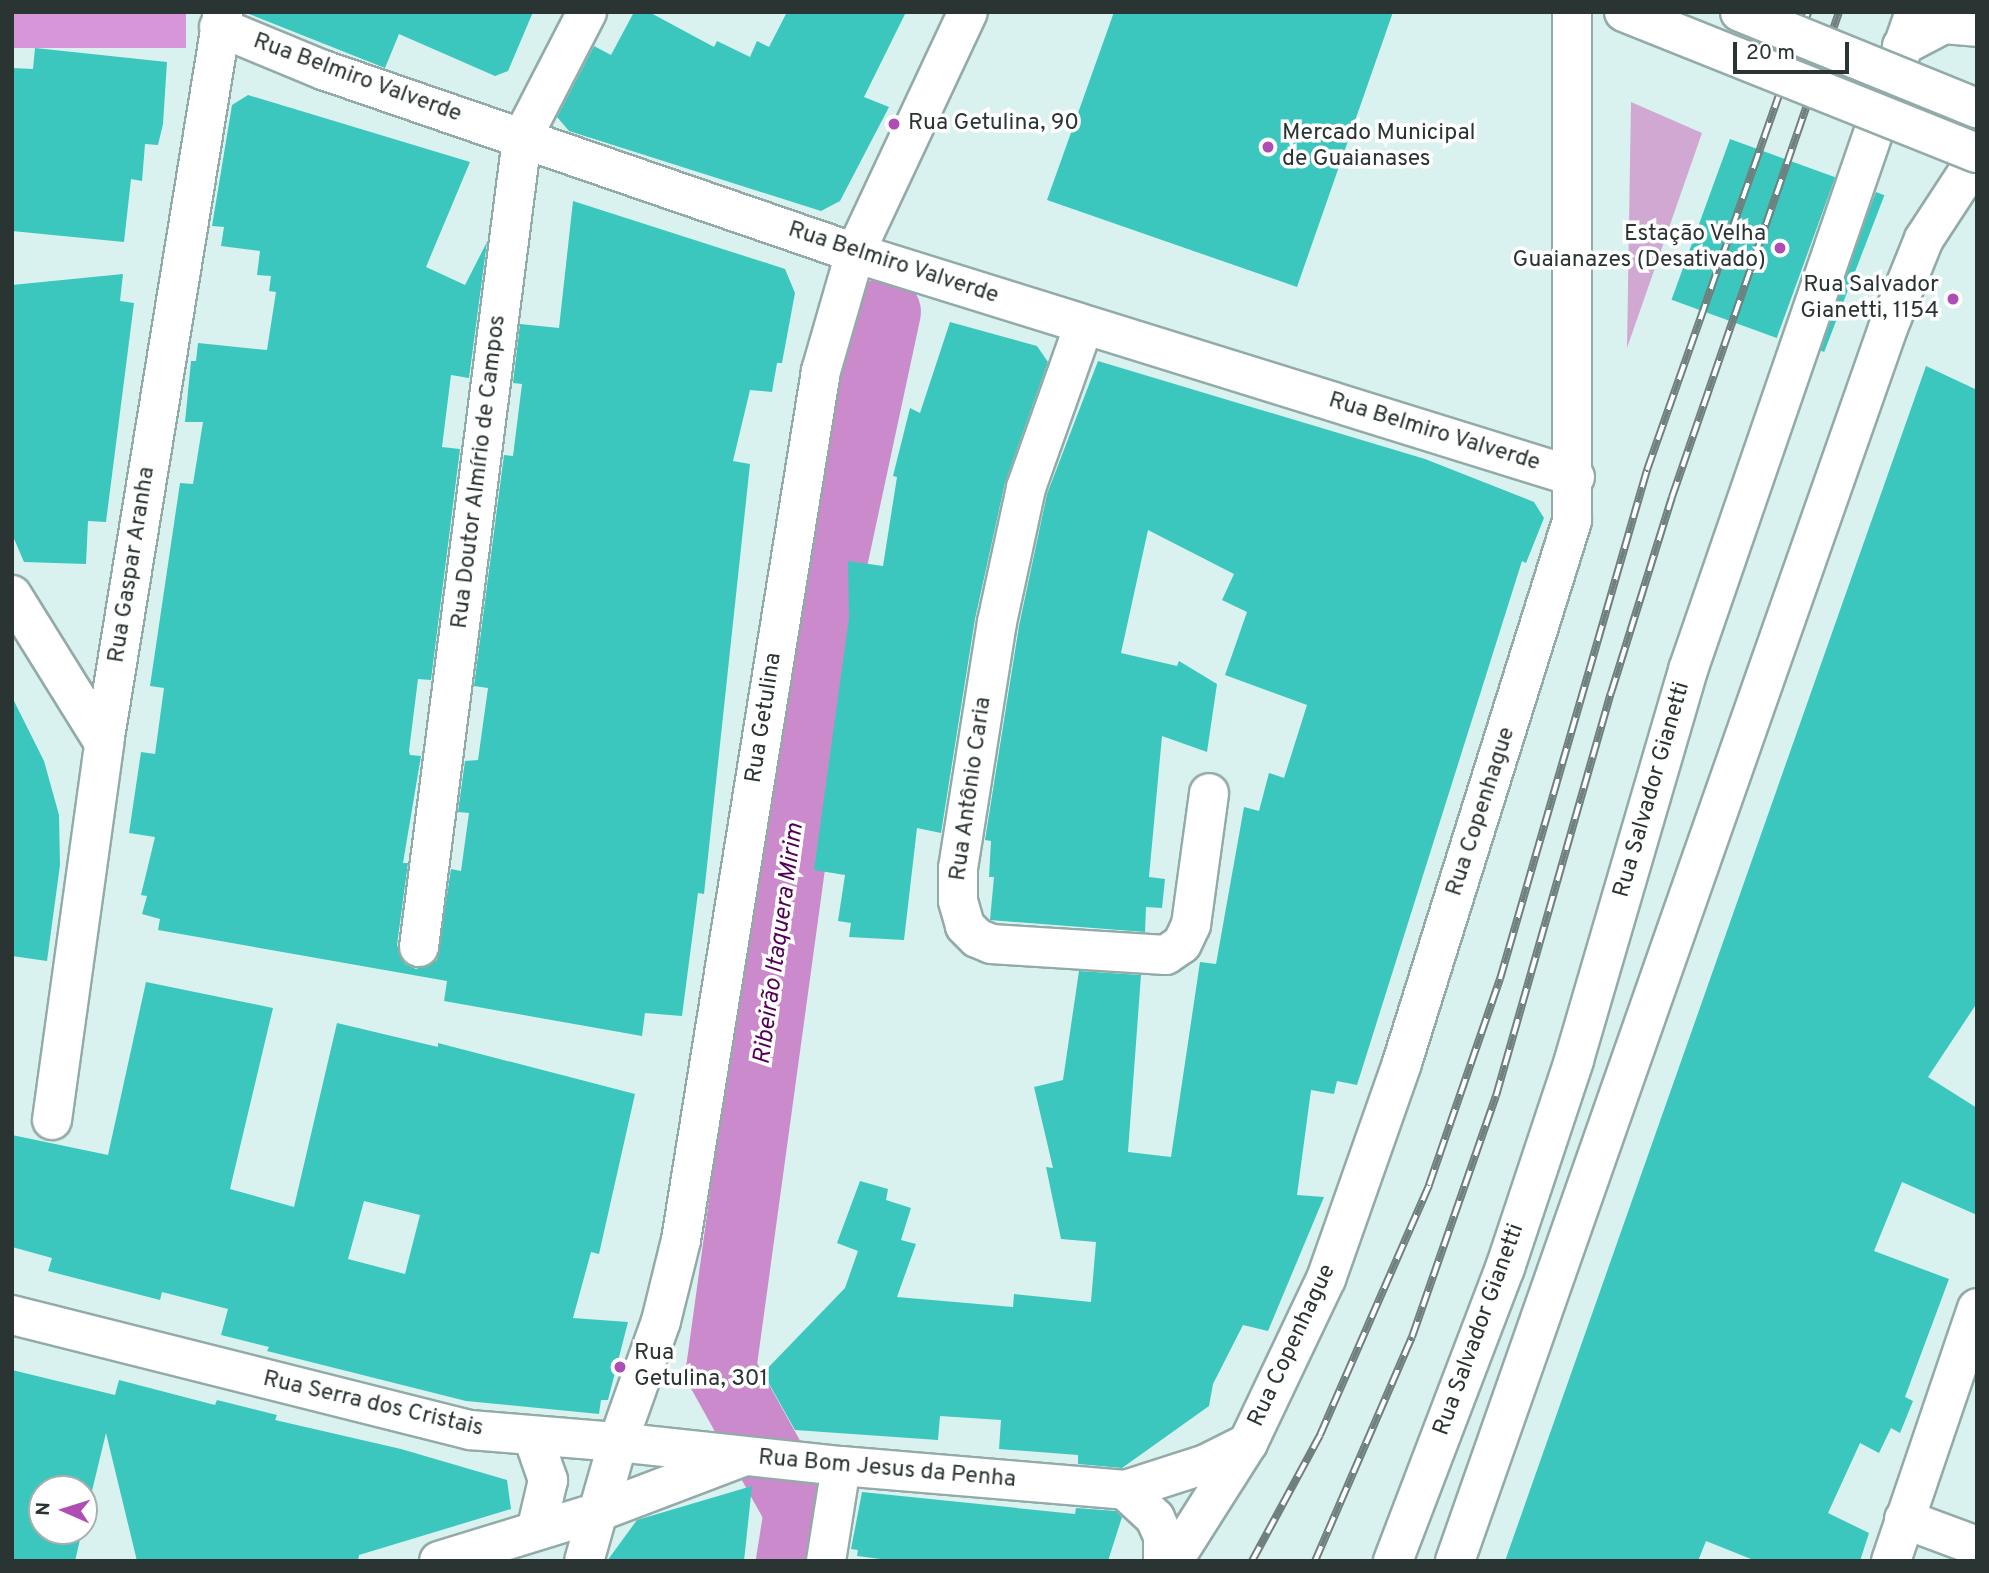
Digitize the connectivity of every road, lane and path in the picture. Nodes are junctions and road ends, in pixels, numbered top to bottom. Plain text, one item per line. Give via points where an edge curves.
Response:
1 (587, 12) edge
2 (968, 12) edge
3 (1572, 12) edge
4 (1624, 12) edge
5 (1740, 12) edge
6 (221, 20) edge
7 (1911, 22) edge
8 (1977, 27) edge
9 (1977, 108) edge
10 (522, 138) junction
11 (1977, 155) edge
12 (855, 253) junction
13 (1084, 325) junction
14 (1575, 477) junction
15 (12, 595) edge
16 (104, 743) junction
17 (1209, 793) dead end
18 (419, 947) dead end
19 (52, 1119) dead end
20 (1977, 1308) edge
21 (12, 1315) edge
22 (533, 1437) junction
23 (618, 1443) junction
24 (1248, 1443) junction
25 (750, 1459) junction
26 (826, 1465) junction
27 (1125, 1490) junction
28 (595, 1513) junction
29 (1904, 1519) junction
30 (536, 1531) junction
31 (1977, 1546) edge
32 (439, 1561) edge
33 (584, 1561) edge
34 (826, 1561) edge
35 (1163, 1561) edge
36 (1173, 1561) edge
37 (1393, 1561) edge
38 (1455, 1561) edge
39 (1891, 1561) edge

1 - 10 main road, Rua Doutor Almírio de Campos
2 - 12 main road, Rua Getulina
3 - 14 main road, Rua Copenhague via 1569,254
4 - 11 main road, bridge
5 - 9 main road, bridge
6 - 10 main road, Rua Belmiro Valverde via 323,70
6 - 16 main road, Rua Gaspar Aranha
7 - 8 main road
7 - 37 main road, Rua Salvador Gianetti via 1688,670 1574,1060 1505,1268
10 - 12 main road, Rua Belmiro Valverde
10 - 18 main road, Rua Doutor Almírio de Campos
11 - 38 main road via 1924,239 1888,328
12 - 13 main road, Rua Belmiro Valverde
12 - 23 main road, Rua Getulina via 821,371 681,1240 661,1321
13 - 14 main road, Rua Belmiro Valverde
13 - 17 main road, Rua Antônio Caria via 1026,488 997,622 958,869 958,901 965,926 992,944 1166,955 1182,944 1191,925
14 - 24 main road, Rua Copenhague via 1572,521 1554,590 1402,1063 1326,1279
15 - 16 main road
16 - 19 main road, Rua Gaspar Aranha
20 - 29 main road
21 - 22 main road, Rua Serra dos Cristais via 410,1416
22 - 23 main road, Rua Serra dos Cristais
22 - 30 main road via 548,1480
23 - 25 main road, Rua Serra dos Cristais
23 - 28 main road, Rua Getulina
24 - 27 main road, Rua Bom Jesus da Penha via 1206,1464
24 - 36 main road, Rua Copenhague
25 - 26 main road, Rua Bom Jesus da Penha
25 - 28 main road, Rua Bom Jesus da Penha
26 - 27 main road, Rua Bom Jesus da Penha
26 - 34 main road
27 - 35 main road via 1156,1518 1164,1536
28 - 30 main road, Rua Bom Jesus da Penha
28 - 33 main road, Rua Getulina
29 - 31 main road
29 - 39 main road
30 - 32 main road, Rua Bom Jesus da Penha

